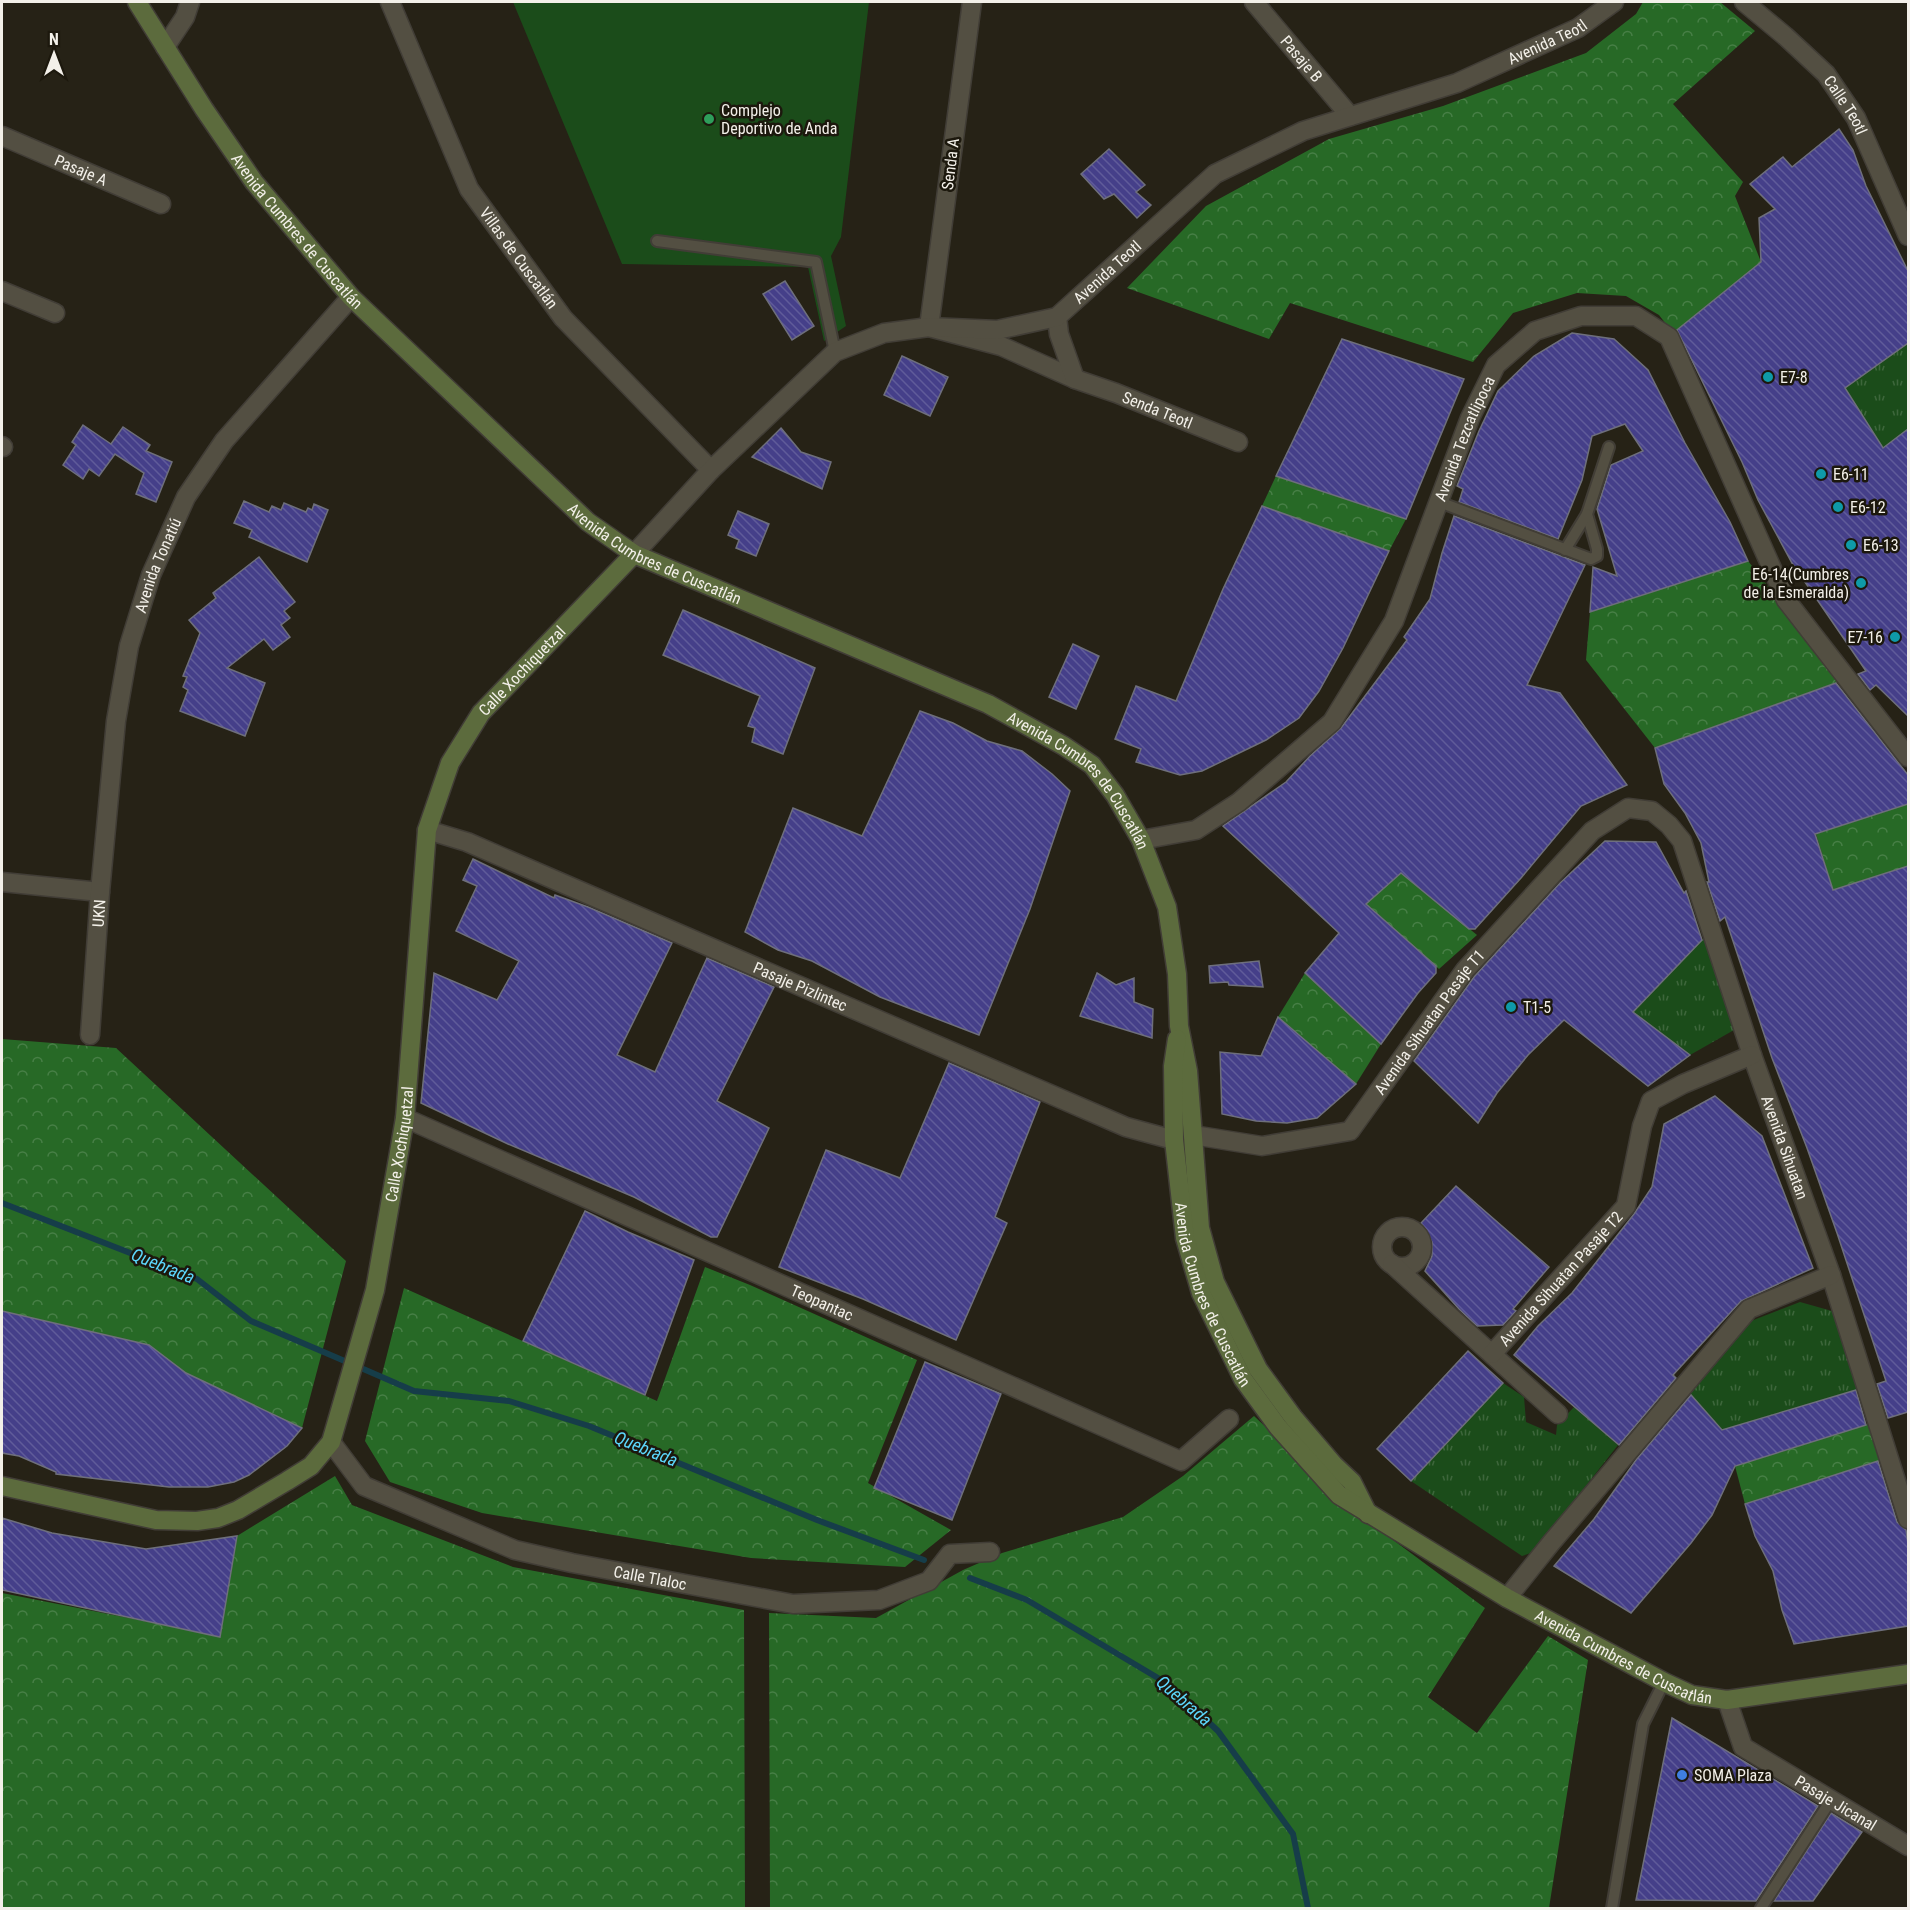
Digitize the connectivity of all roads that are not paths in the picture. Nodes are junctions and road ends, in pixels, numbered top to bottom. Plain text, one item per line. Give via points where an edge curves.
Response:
1 (137, 2) edge
2 (190, 2) edge
3 (390, 2) edge
4 (972, 2) edge
5 (1254, 2) edge
6 (1614, 2) edge
7 (1744, 2) edge
8 (165, 47) junction
9 (1350, 116) junction
10 (2, 136) edge
11 (160, 204) dead end
12 (1908, 236) edge
13 (657, 241) dead end
14 (2, 291) edge
15 (351, 297) junction
16 (55, 313) dead end
17 (1057, 317) junction
18 (929, 327) junction
19 (836, 352) junction
20 (1075, 380) junction
21 (1238, 442) dead end
22 (1609, 447) dead end
23 (711, 470) junction
24 (1439, 502) junction
25 (1587, 514) junction
26 (1565, 550) junction
27 (634, 554) junction
28 (1908, 757) edge
29 (1628, 808) joint
30 (427, 830) junction
31 (1141, 840) junction
32 (2, 882) edge
33 (100, 892) junction
34 (1179, 1026) junction
35 (90, 1035) dead end
36 (1752, 1055) junction
37 (405, 1118) junction
38 (1193, 1135) junction
39 (1174, 1140) junction
40 (1392, 1264) dead end
41 (1831, 1275) junction
42 (1492, 1354) junction
43 (1558, 1414) dead end
44 (1229, 1419) dead end
45 (331, 1442) junction
46 (2, 1486) edge
47 (1368, 1514) junction
48 (1908, 1519) edge
49 (990, 1552) dead end
50 (1507, 1598) junction
51 (1908, 1674) edge
52 (1664, 1682) junction
53 (1727, 1700) junction
54 (1831, 1800) junction
55 (1908, 1846) edge
56 (1612, 1908) edge
57 (1761, 1908) edge

1 - 8 main road, Avenida Cumbres de Cuscatlán
2 - 8 street
3 - 23 street, Villas de Cuscatlán via 469,189 563,318
4 - 18 street, Senda A
5 - 9 street, Pasaje B
6 - 9 street, Avenida Teotl via 1578,28 1457,83
7 - 12 street, Calle Teotl via 1826,74 1856,118
8 - 15 main road, Avenida Cumbres de Cuscatlán via 254,182
9 - 17 street, Avenida Teotl via 1303,131 1215,174
10 - 11 street, Pasaje A
13 - 19 lane via 816,262
14 - 16 street
15 - 27 main road, Avenida Cumbres de Cuscatlán via 588,522
15 - 33 street, Avenida Tonatiú via 224,441 186,497 151,575 129,646 116,721
17 - 18 street, Avenida Teotl via 997,330
17 - 20 street
18 - 19 street, Avenida Teotl via 884,333
18 - 20 street, Senda Teotl via 1001,346
19 - 23 street, Avenida Teotl
20 - 21 street, Senda Teotl
22 - 25 lane
23 - 27 street, Avenida Teotl
24 - 26 lane
24 - 28 street, Avenida Tezcatlipoca via 1470,418 1496,365 1535,331 1581,316 1636,316 1669,337 1786,600
24 - 31 street, Avenida Tezcatlipoca via 1394,621 1332,722 1239,802 1196,830
25 - 26 lane
25 - 26 lane via 1597,556 1591,559
27 - 30 main road, Calle Xochiquetzal via 481,713 450,763
27 - 31 main road, Avenida Cumbres de Cuscatlán via 988,704 1054,741 1092,765
29 - 36 street, Avenida Sihuatan via 1652,810 1682,841
29 - 38 street, Avenida Sihuatan Pasaje T1 via 1592,831 1465,970 1350,1131 1262,1146
30 - 37 main road, Calle Xochiquetzal
30 - 39 street, Pasaje Pizlintec via 478,847 1126,1126
31 - 34 main road, Avenida Cumbres de Cuscatlán via 1167,907 1177,974
32 - 33 street, UKN
33 - 35 street, UKN
34 - 38 main road, Avenida Cumbres de Cuscatlán via 1188,1071
34 - 39 main road, Avenida Cumbres de Cuscatlán via 1173,1066
36 - 41 street, Avenida Sihuatan
36 - 42 street, Avenida Sihuatan Pasaje T2 via 1651,1101 1626,1206
37 - 44 street, Teopantac via 1181,1461
37 - 45 main road, Calle Xochiquetzal via 375,1290
38 - 47 main road, Avenida Cumbres de Cuscatlán via 1200,1228 1215,1282 1258,1369 1293,1417 1352,1482
39 - 47 main road, Avenida Cumbres de Cuscatlán via 1185,1238 1193,1268 1243,1379 1319,1475 1339,1495
40 - 42 street
41 - 48 street, Avenida Sihuatan
41 - 50 street via 1749,1309
42 - 43 street
45 - 46 main road, Calle Xochiquetzal via 311,1466 238,1510 197,1521 156,1520
45 - 49 street, Calle Tlaloc via 364,1486 515,1550 793,1604 879,1600 929,1581 950,1554
47 - 50 main road, Avenida Cumbres de Cuscatlán
50 - 52 main road, Avenida Cumbres de Cuscatlán
51 - 53 main road, Avenida Cumbres de Cuscatlán
52 - 53 main road, Avenida Cumbres de Cuscatlán via 1692,1695
52 - 56 lane via 1643,1724
53 - 54 street, Pasaje Jicanal via 1743,1747
54 - 55 street, Pasaje Jicanal
54 - 57 lane

